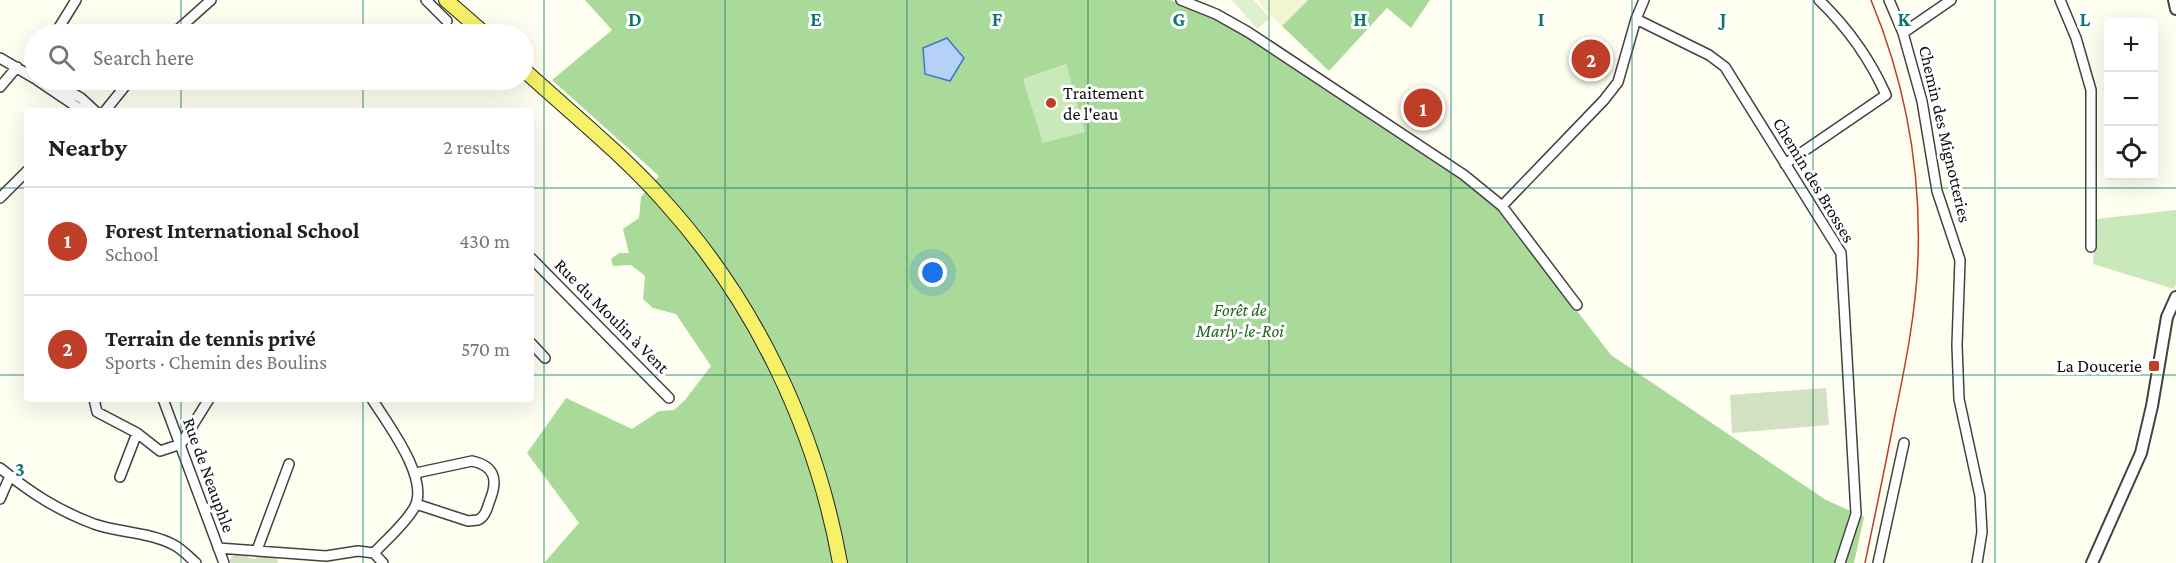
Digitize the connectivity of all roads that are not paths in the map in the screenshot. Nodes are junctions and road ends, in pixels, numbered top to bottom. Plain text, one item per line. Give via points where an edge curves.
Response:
1 (76, 0) edge
2 (211, 0) edge
3 (426, 0) edge
4 (446, 0) edge
5 (1181, 0) edge
6 (1644, 0) edge
7 (1819, 0) edge
8 (1889, 0) edge
9 (1951, 0) edge
10 (2061, 0) edge
11 (2174, 0) edge
12 (2176, 9) edge
13 (1636, 19) junction
14 (447, 21) dead end
15 (61, 24) edge
16 (184, 24) edge
17 (473, 24) edge
18 (1904, 33) junction
19 (0, 58) edge
20 (17, 67) junction
21 (24, 70) edge
22 (534, 79) edge
23 (0, 87) edge
24 (53, 90) edge
25 (122, 90) edge
26 (87, 108) edge
27 (107, 108) edge
28 (1785, 164) junction
29 (24, 174) edge
30 (0, 198) edge
31 (1502, 206) junction
32 (2091, 247) dead end
33 (534, 261) edge
34 (2176, 297) edge
35 (1577, 305) dead end
36 (534, 346) edge
37 (545, 358) dead end
38 (669, 398) dead end
39 (94, 402) edge
40 (164, 402) edge
41 (207, 402) edge
42 (374, 402) edge
43 (137, 434) junction
44 (1904, 443) dead end
45 (181, 444) junction
46 (289, 464) dead end
47 (0, 468) edge
48 (416, 472) junction
49 (10, 476) junction
50 (120, 477) dead end
51 (0, 499) edge
52 (416, 504) junction
53 (218, 548) junction
54 (257, 550) junction
55 (374, 553) junction
56 (196, 563) edge
57 (224, 563) edge
58 (383, 563) edge
59 (840, 563) edge
60 (1840, 563) edge
61 (1878, 563) edge
62 (1977, 563) edge
63 (2092, 563) edge

1 - 15 street
2 - 16 street
3 - 14 street
4 - 17 main road
5 - 31 street via 1248,32 1464,175
6 - 13 street
7 - 28 street via 1873,66 1886,95
8 - 18 street, Chemin des Mignotteries
9 - 18 street
10 - 32 street via 2091,90
11 - 12 street
13 - 28 street, Chemin des Brosses via 1725,67
13 - 31 street via 1618,82
18 - 62 street, Chemin des Mignotteries via 1922,101 1937,191 1960,260 1959,399 1980,496 1982,532
19 - 20 street
20 - 21 street
20 - 23 street
22 - 59 main road via 646,181 733,290 796,411 824,492
24 - 26 street
25 - 27 street
28 - 60 street, Chemin des Brosses via 1841,253 1856,514
29 - 30 street
31 - 35 street
33 - 38 street, Rue du Moulin à Vent
34 - 63 street via 2167,317 2141,453
36 - 37 street
39 - 43 street via 96,412
40 - 45 street, Rue de Neauphle
41 - 45 street
42 - 48 street
43 - 45 street via 160,451
43 - 50 street
44 - 61 street
45 - 53 street, Rue de Neauphle
46 - 54 street
47 - 49 street
48 - 52 street
48 - 52 street via 472,461 490,471 495,486 486,513 478,520
49 - 51 street
49 - 56 street via 54,506 95,524 176,546
52 - 55 street
53 - 54 street
53 - 57 street, Rue de Neauphle
54 - 55 street via 326,556
55 - 58 street

